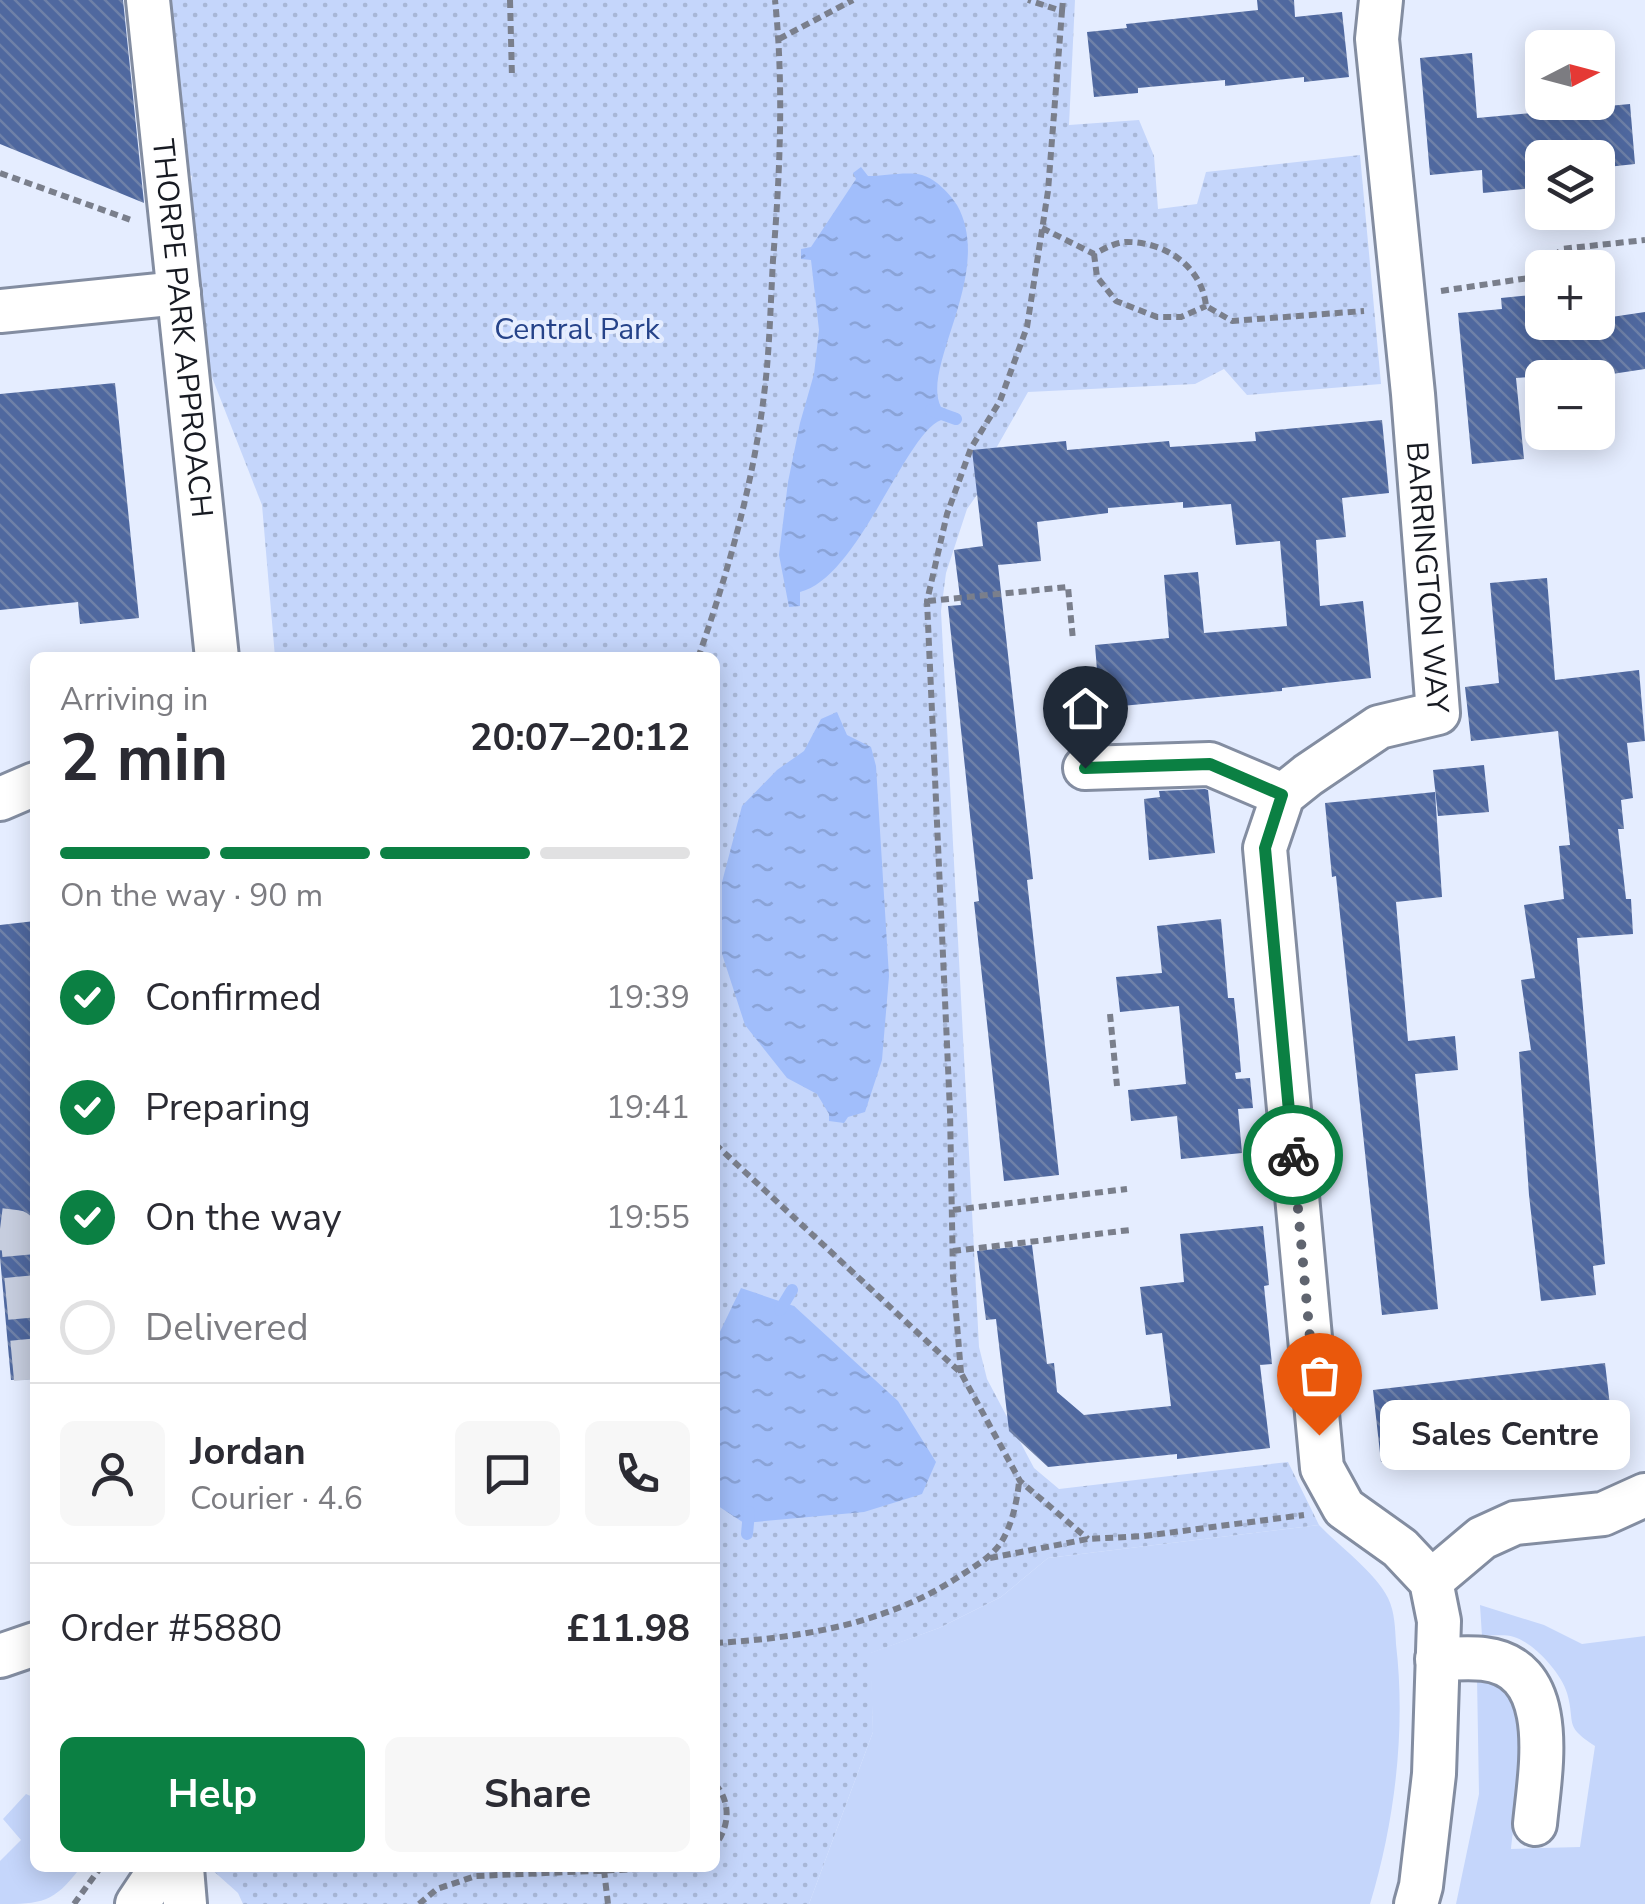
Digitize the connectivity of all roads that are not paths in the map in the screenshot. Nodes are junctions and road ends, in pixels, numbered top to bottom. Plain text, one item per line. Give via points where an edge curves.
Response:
1 (148, 0) edge
2 (1381, 0) edge
3 (178, 293) junction
4 (0, 310) edge
5 (216, 652) edge
6 (1085, 768) dead end
7 (30, 786) edge
8 (1282, 795) junction
9 (0, 799) edge
10 (1645, 1495) edge
11 (1431, 1581) junction
12 (30, 1646) edge
13 (0, 1656) edge
14 (1438, 1659) junction
15 (1535, 1824) dead end
16 (157, 1872) edge
17 (182, 1872) edge
18 (137, 1904) edge
19 (185, 1904) edge
20 (1416, 1904) edge

1 - 3 street, THORPE PARK APPROACH
2 - 8 street, BARRINGTON WAY via 1377,39 1438,713 1379,727
3 - 4 street
3 - 5 street, THORPE PARK APPROACH
6 - 8 street via 1210,764
7 - 9 street
8 - 11 street via 1265,848 1322,1468 1344,1508 1400,1548
10 - 11 street via 1604,1514 1516,1522 1482,1538
11 - 14 street
12 - 13 street
14 - 15 street via 1487,1659 1519,1673 1536,1702 1543,1747
14 - 20 street via 1434,1774
16 - 18 street
17 - 19 street

